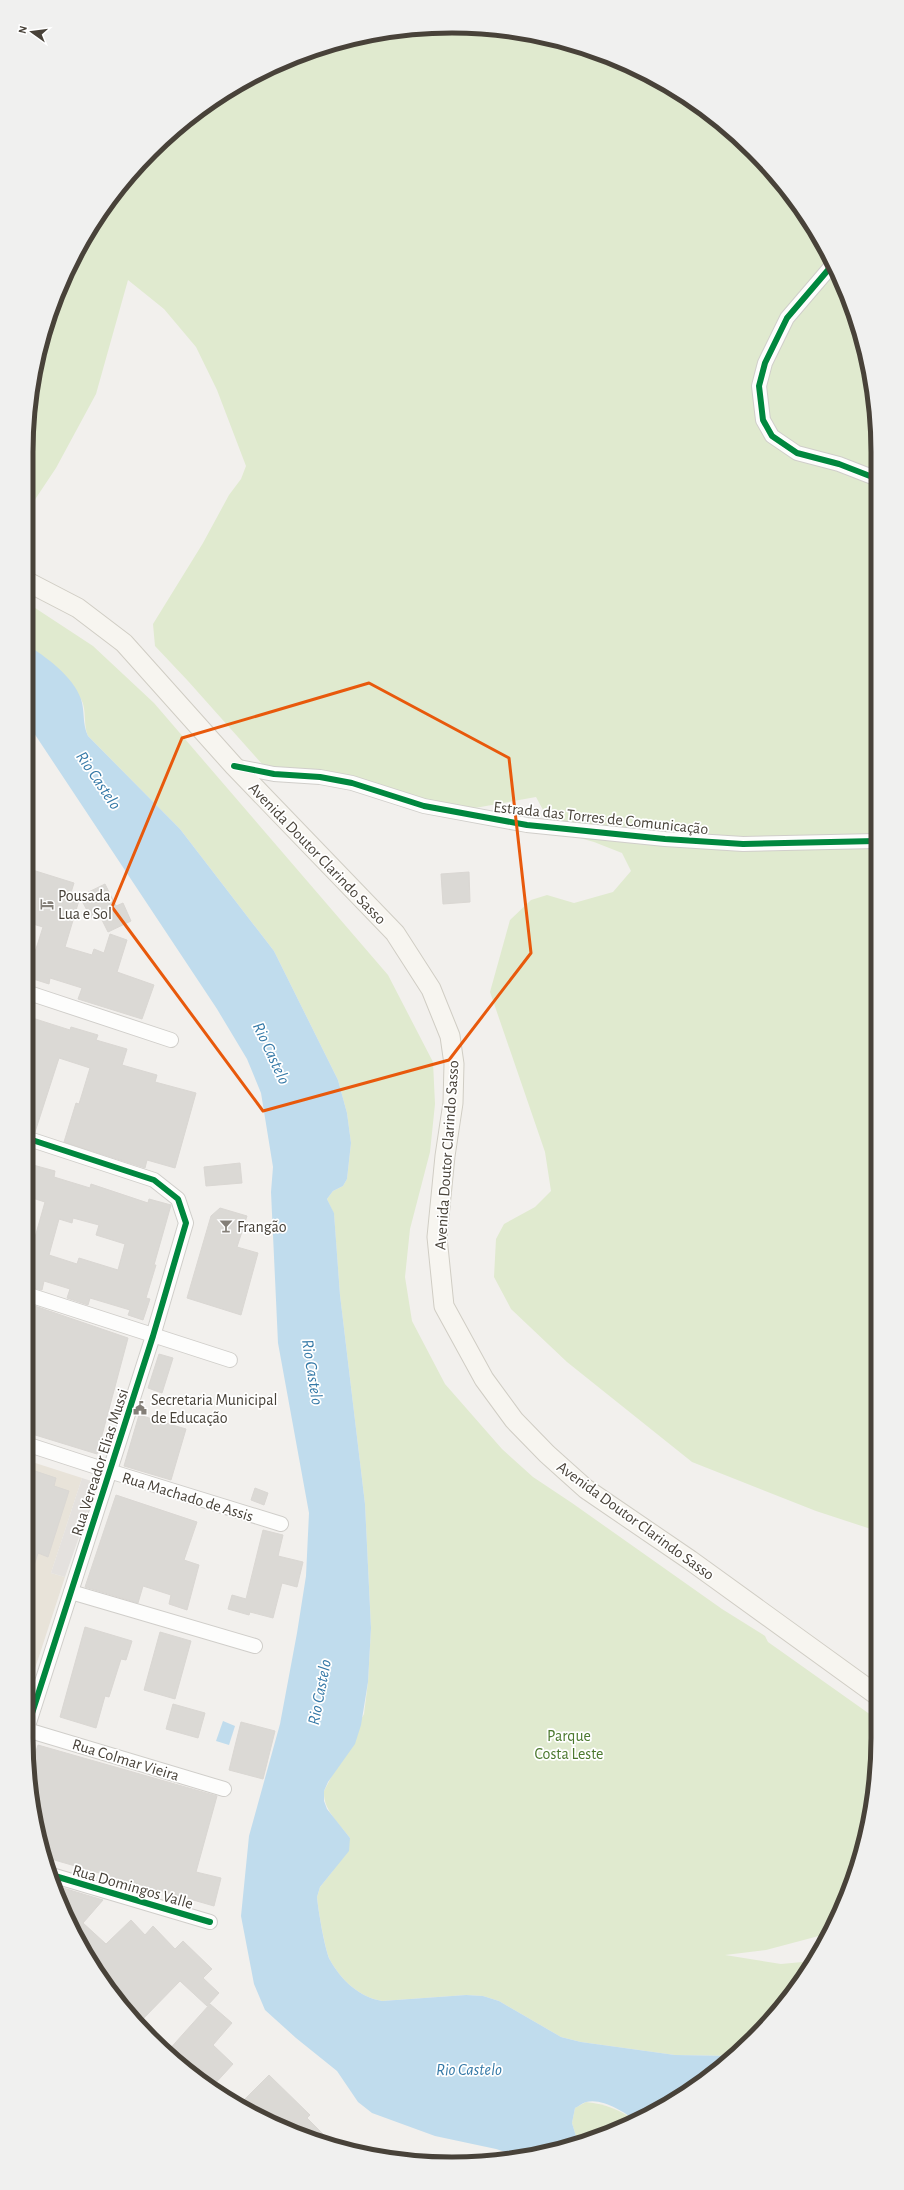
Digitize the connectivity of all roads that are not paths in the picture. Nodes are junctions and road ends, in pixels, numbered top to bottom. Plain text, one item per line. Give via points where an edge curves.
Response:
1 (829, 269) edge
2 (871, 477) edge
3 (33, 584) edge
4 (234, 766) junction
5 (871, 841) edge
6 (33, 994) edge
7 (171, 1040) dead end
8 (33, 1140) edge
9 (33, 1296) edge
10 (153, 1336) junction
11 (230, 1360) dead end
12 (33, 1446) edge
13 (109, 1472) junction
14 (281, 1524) dead end
15 (71, 1592) junction
16 (255, 1646) dead end
17 (871, 1691) edge
18 (33, 1709) edge
19 (33, 1733) edge
20 (224, 1789) dead end
21 (56, 1876) edge
22 (210, 1922) dead end

1 - 2 street via 786,318 765,363 759,386 762,420 772,436 798,453 839,464
3 - 4 main road, Avenida Doutor Clarindo Sasso via 78,608 124,643
4 - 5 street, Estrada das Torres de Comunicação via 274,774 320,777 352,783 424,806 534,826 743,844
4 - 17 main road, Avenida Doutor Clarindo Sasso via 395,933 431,989 450,1036 454,1064 453,1103 444,1156 437,1237 444,1306 484,1379 514,1420 547,1454 586,1488
6 - 7 street
8 - 10 street, Rua Vereador Elias Mussi via 154,1180 178,1199 186,1223
9 - 10 street
10 - 11 street
10 - 13 street, Rua Vereador Elias Mussi
12 - 13 street, Rua Machado de Assis
13 - 14 street, Rua Machado de Assis
13 - 15 street, Rua Vereador Elias Mussi
15 - 16 street
15 - 18 street, Rua Vereador Elias Mussi
19 - 20 street, Rua Colmar Vieira
21 - 22 street, Rua Domingos Valle

